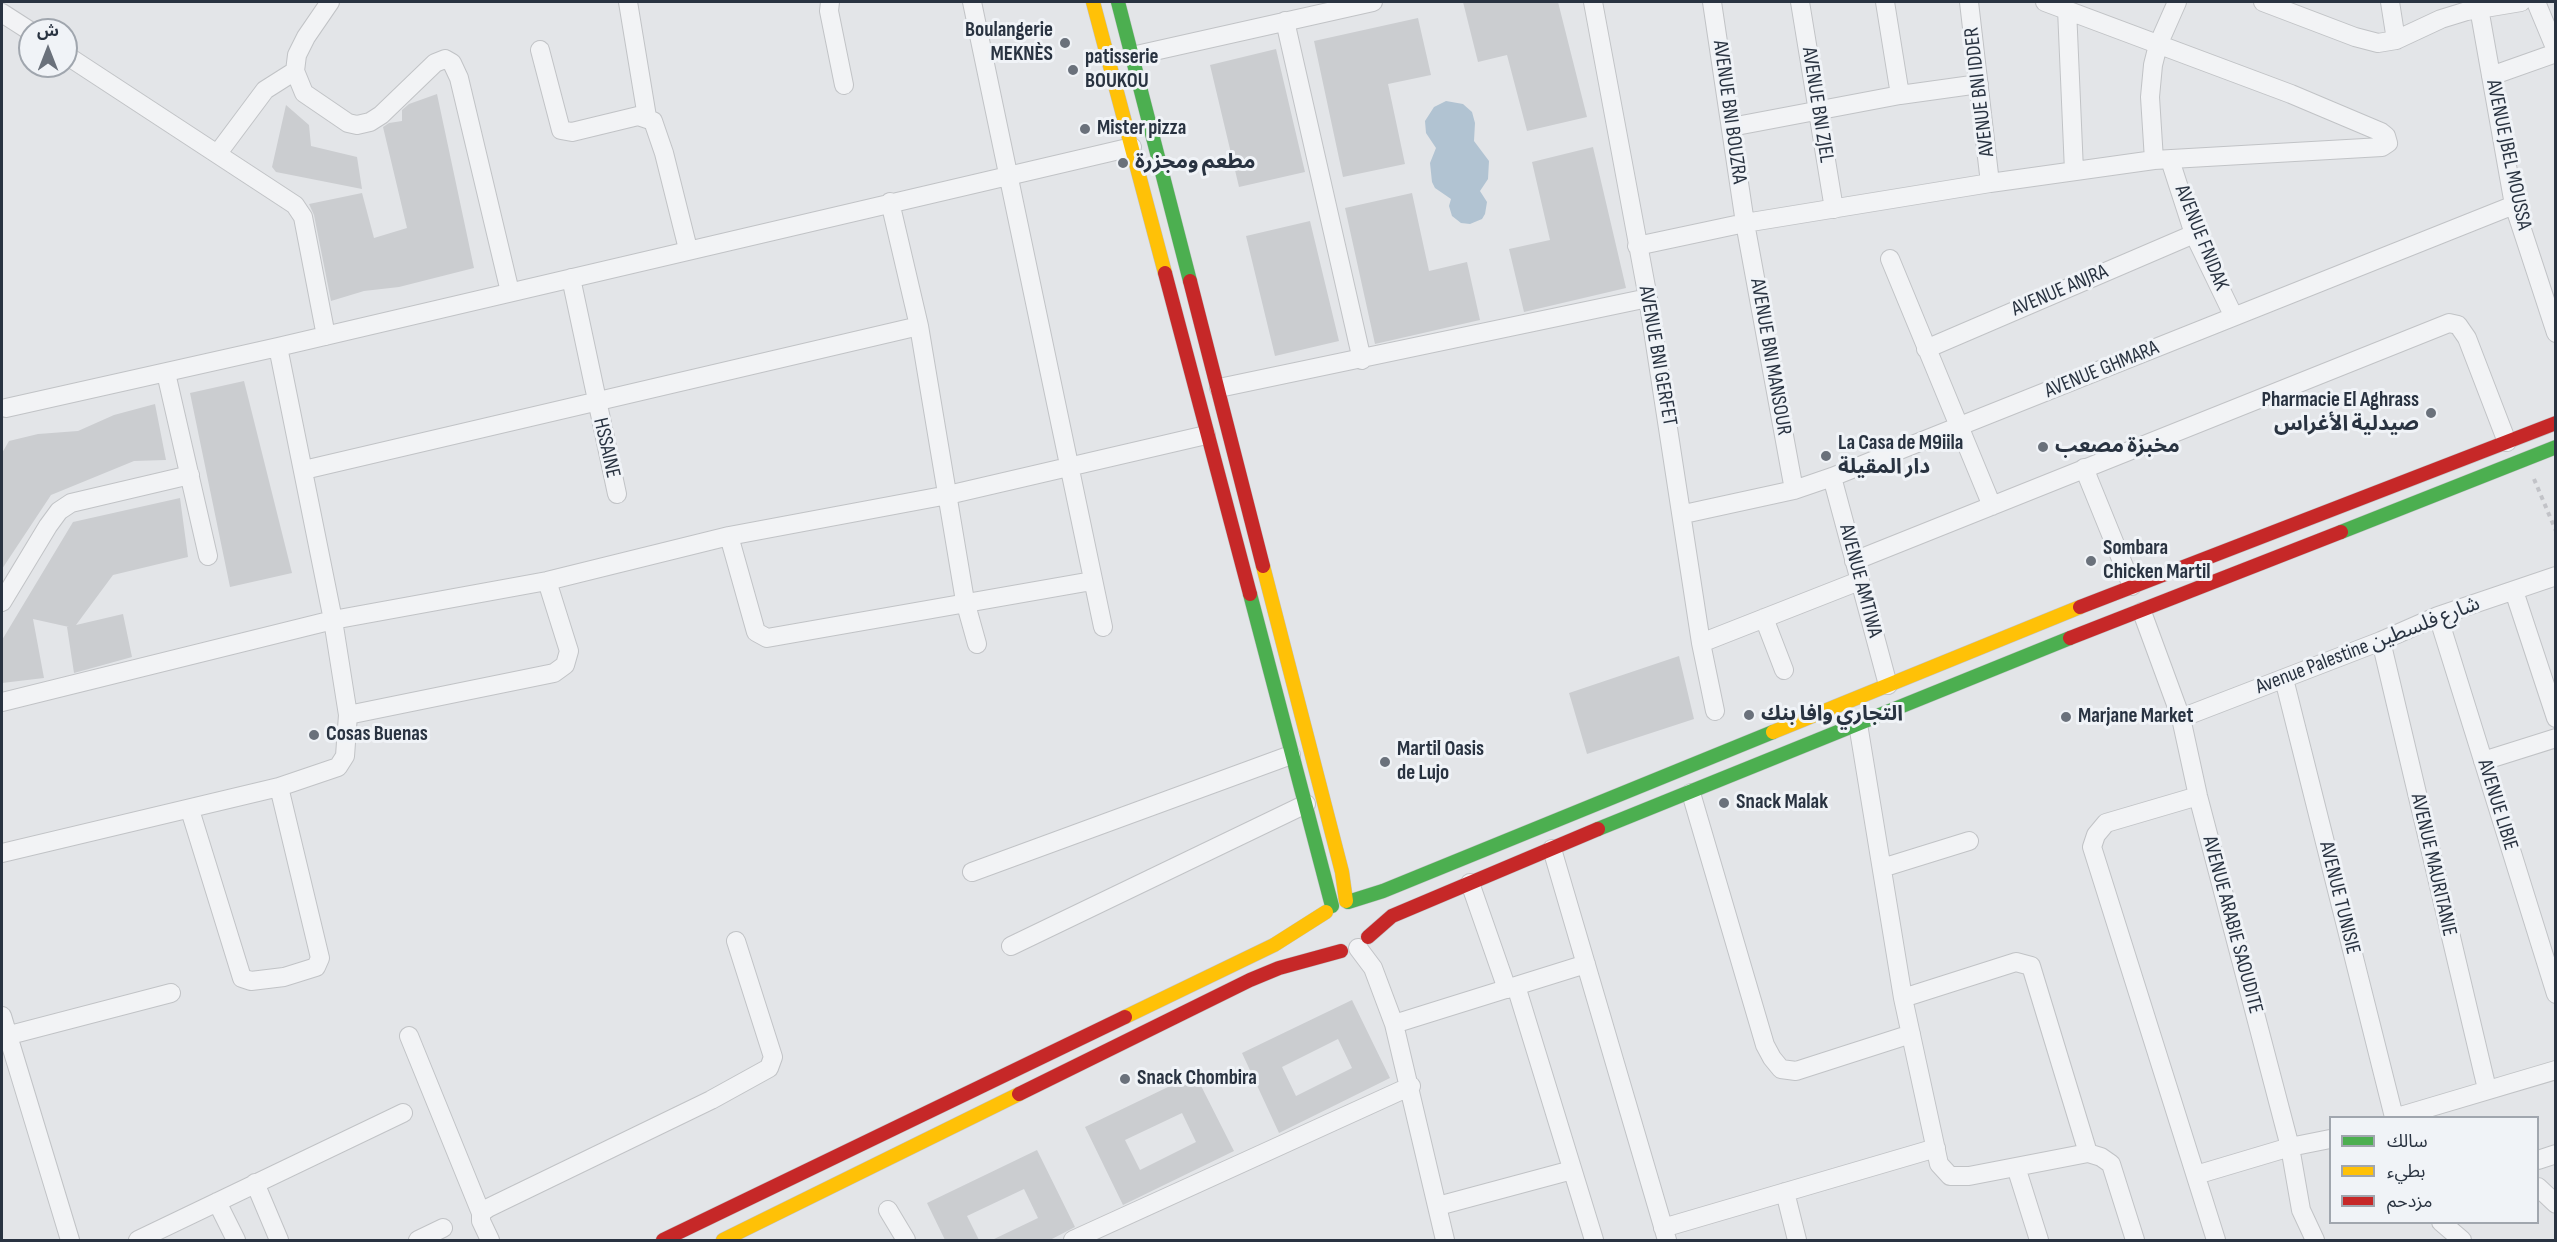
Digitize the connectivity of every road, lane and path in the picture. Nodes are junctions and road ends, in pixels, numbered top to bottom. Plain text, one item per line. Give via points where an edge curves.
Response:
1 (330, 2) edge
2 (628, 2) edge
3 (830, 2) edge
4 (972, 2) edge
5 (1093, 2) edge
6 (1118, 2) edge
7 (1373, 2) edge
8 (1593, 2) edge
9 (1712, 2) edge
10 (1800, 2) edge
11 (1885, 2) edge
12 (1969, 2) edge
13 (2045, 2) edge
14 (2177, 2) edge
15 (2263, 2) edge
16 (2390, 2) edge
17 (2521, 2) edge
18 (2536, 2) edge
19 (2479, 8) junction
20 (2067, 9) junction
21 (2, 13) edge
22 (1285, 21) junction
23 (18, 24) edge
24 (2396, 40) junction
25 (2158, 45) junction
26 (540, 50) dead end
27 (2556, 51) edge
28 (1132, 56) junction
29 (78, 63) edge
30 (295, 71) junction
31 (2492, 76) junction
32 (1979, 84) junction
33 (844, 85) dead end
34 (1900, 94) junction
35 (1818, 111) junction
36 (647, 117) junction
37 (1731, 127) junction
38 (1132, 147) junction
39 (218, 153) junction
40 (2162, 160) junction
41 (2074, 171) junction
42 (1010, 175) junction
43 (1990, 183) junction
44 (890, 202) junction
45 (2514, 205) junction
46 (1834, 209) junction
47 (1745, 223) junction
48 (2194, 234) junction
49 (1637, 246) junction
50 (688, 249) junction
51 (1890, 259) dead end
52 (571, 278) junction
53 (2549, 288) edge
54 (510, 292) junction
55 (1648, 298) junction
56 (2234, 315) junction
57 (919, 326) junction
58 (2556, 333) edge
59 (326, 336) junction
60 (278, 347) junction
61 (1926, 349) junction
62 (1362, 360) junction
63 (166, 373) junction
64 (1219, 388) junction
65 (596, 402) junction
66 (3, 410) edge
67 (2556, 423) edge
68 (1960, 428) junction
69 (1206, 435) junction
70 (2507, 442) junction
71 (2556, 447) edge
72 (2525, 459) junction
73 (1071, 467) junction
74 (2084, 468) junction
75 (304, 470) junction
76 (190, 475) junction
77 (1832, 477) junction
78 (1794, 490) junction
79 (617, 494) dead end
80 (948, 495) junction
81 (1992, 506) junction
82 (1684, 514) junction
83 (2556, 531) edge
84 (729, 536) junction
85 (208, 556) dead end
86 (1854, 561) junction
87 (2556, 576) edge
88 (547, 581) junction
89 (1092, 581) junction
90 (1859, 581) junction
91 (2132, 586) junction
92 (2514, 591) junction
93 (965, 601) junction
94 (2, 602) edge
95 (2142, 612) junction
96 (2438, 616) junction
97 (1764, 618) junction
98 (333, 620) junction
99 (1103, 627) dead end
100 (2381, 641) junction
101 (1701, 643) junction
102 (977, 644) dead end
103 (1784, 670) dead end
104 (2284, 679) junction
105 (1888, 685) junction
106 (2, 702) edge
107 (1715, 711) dead end
108 (348, 716) junction
109 (2181, 718) junction
110 (2556, 718) edge
111 (1858, 724) junction
112 (2556, 738) edge
113 (1291, 755) junction
114 (2483, 761) junction
115 (279, 787) junction
116 (1691, 793) junction
117 (2198, 796) junction
118 (1306, 804) junction
119 (190, 810) junction
120 (1968, 842) dead end
121 (1552, 849) junction
122 (2, 853) edge
123 (1881, 867) junction
124 (972, 872) dead end
125 (1470, 883) junction
126 (1347, 902) junction
127 (1329, 909) junction
128 (736, 941) dead end
129 (1356, 945) junction
130 (1011, 946) dead end
131 (1586, 964) junction
132 (1511, 987) junction
133 (171, 993) dead end
134 (2556, 994) edge
135 (1902, 998) junction
136 (2, 1016) edge
137 (1394, 1024) junction
138 (1911, 1034) junction
139 (4, 1036) edge
140 (409, 1036) dead end
141 (2556, 1070) edge
142 (1411, 1086) junction
143 (2487, 1089) junction
144 (403, 1113) dead end
145 (2393, 1116) edge
146 (2400, 1116) edge
147 (2329, 1139) edge
148 (2290, 1147) junction
149 (1936, 1148) junction
150 (2088, 1154) junction
151 (2556, 1154) edge
152 (2539, 1160) edge
153 (2016, 1167) junction
154 (1572, 1170) junction
155 (2196, 1174) junction
156 (255, 1183) junction
157 (2539, 1188) edge
158 (1785, 1192) junction
159 (217, 1202) junction
160 (2556, 1204) edge
161 (1438, 1206) junction
162 (888, 1210) dead end
163 (481, 1213) junction
164 (2443, 1224) edge
165 (443, 1228) dead end
166 (1665, 1234) edge
167 (70, 1240) edge
168 (138, 1240) edge
169 (236, 1240) edge
170 (279, 1240) edge
171 (418, 1240) edge
172 (490, 1240) edge
173 (663, 1240) edge
174 (723, 1240) edge
175 (906, 1240) edge
176 (1073, 1240) edge
177 (1446, 1240) edge
178 (1594, 1240) edge
179 (1797, 1240) edge
180 (2039, 1240) edge
181 (2135, 1240) edge
182 (2216, 1240) edge
183 (2315, 1240) edge
184 (2462, 1240) edge

1 - 30 street via 306,37 297,55
2 - 36 street
3 - 33 street
4 - 42 street
5 - 38 main road
6 - 28 main road
7 - 22 street
8 - 49 street, AVENUE BNI GERFET
9 - 37 street, AVENUE BNI BOUZRA
10 - 35 street, AVENUE BNI ZJEL
11 - 34 street
12 - 32 street, AVENUE BNI IDDER
13 - 20 street
14 - 25 street, AVENUE FNIDAK
15 - 24 street via 2355,38 2378,43
16 - 24 street
17 - 19 street
18 - 27 street
19 - 24 street via 2441,19
19 - 31 street, AVENUE JBEL MOUSSA
20 - 25 street
20 - 41 street
21 - 23 street
22 - 28 street
22 - 62 street
25 - 40 street, AVENUE FNIDAK via 2150,96
25 - 40 street via 2301,99 2380,132 2388,139 2382,147
26 - 36 street via 561,130 572,132
27 - 31 street
28 - 64 main road
29 - 39 street
30 - 39 street via 265,90
30 - 54 street via 304,93 357,125 381,115 435,63 445,59 452,63 459,78
31 - 45 street, AVENUE JBEL MOUSSA
32 - 34 street
32 - 43 street, AVENUE BNI IDDER
34 - 35 street
35 - 37 street
35 - 46 street, AVENUE BNI ZJEL
36 - 50 street via 653,121 664,153
37 - 47 street, AVENUE BNI BOUZRA
38 - 42 street
38 - 69 main road
39 - 59 street via 281,194 303,217
40 - 41 street
40 - 48 street, AVENUE FNIDAK
41 - 43 street
42 - 44 street
42 - 73 street
43 - 46 street
44 - 50 street
44 - 57 street
45 - 53 street, AVENUE JBEL MOUSSA
45 - 56 street, AVENUE GHMARA
46 - 47 street
47 - 49 street
47 - 78 street, AVENUE BNI MANSOUR
48 - 56 street, AVENUE FNIDAK
48 - 61 street, AVENUE ANJRA
49 - 55 street, AVENUE BNI GERFET
50 - 52 street
51 - 61 street
52 - 54 street
52 - 65 street, HSSAINE
53 - 58 street, AVENUE JBEL MOUSSA
54 - 59 street
55 - 62 street
55 - 82 street, AVENUE BNI GERFET
56 - 68 street, AVENUE GHMARA
57 - 65 street
57 - 80 street
59 - 60 street
60 - 63 street
60 - 75 street
61 - 68 street
62 - 64 street
63 - 66 street
63 - 76 street
64 - 126 main road
65 - 75 street
65 - 79 street, HSSAINE
67 - 70 main road
68 - 77 street, AVENUE GHMARA
68 - 81 street
69 - 73 street
69 - 113 main road
70 - 74 street via 2468,338 2458,325 2450,323
70 - 91 main road
71 - 72 main road
72 - 83 path
72 - 95 main road
73 - 80 street
73 - 89 street
74 - 81 street
74 - 91 street
75 - 98 street
76 - 85 street
76 - 94 street via 65,507 48,526
77 - 78 street, AVENUE GHMARA
77 - 86 street, AVENUE AMTIWA
78 - 82 street, AVENUE GHMARA
80 - 84 street
80 - 93 street
81 - 86 street
82 - 101 street, AVENUE BNI GERFET
84 - 88 street
84 - 93 street via 756,632 767,638
86 - 90 street, AVENUE AMTIWA
87 - 92 street, Avenue Palestine شارع فلسطين
88 - 98 street
88 - 108 street via 569,651 565,665 554,673
89 - 93 street
89 - 99 street
90 - 97 street
90 - 105 street, AVENUE AMTIWA
91 - 105 main road
92 - 96 street, Avenue Palestine شارع فلسطين
92 - 110 street
93 - 102 street
95 - 109 street, AVENUE ARABIE SAOUDITE
95 - 111 main road
96 - 100 street, Avenue Palestine شارع فلسطين
96 - 114 street, AVENUE LIBIE
97 - 101 street
97 - 103 street
98 - 106 street
98 - 108 street
100 - 104 street, Avenue Palestine شارع فلسطين
100 - 143 street, AVENUE MAURITANIE
101 - 107 street, AVENUE BNI GERFET
104 - 109 street, Avenue Palestine شارع فلسطين
104 - 145 street, AVENUE TUNISIE
105 - 126 main road via 1383,891
108 - 115 street via 345,756 339,767
109 - 117 street, AVENUE ARABIE SAOUDITE
111 - 116 main road
111 - 123 street
112 - 114 street
113 - 118 main road
113 - 124 street
114 - 134 street, AVENUE LIBIE
115 - 119 street
115 - 119 street via 320,958 316,967 284,977 251,981 242,978
116 - 121 main road
116 - 138 street via 1765,1045 1781,1069 1796,1071
117 - 148 street, AVENUE ARABIE SAOUDITE
117 - 155 street via 2106,823 2092,847
118 - 127 main road
118 - 130 street
119 - 122 street
120 - 123 street
121 - 125 main road
121 - 131 street
123 - 135 street
125 - 129 main road via 1392,916
125 - 132 street
126 - 127 main road
126 - 129 main road via 1367,914 1370,929
127 - 129 main road via 1322,919 1325,939
127 - 173 main road via 1274,945
128 - 163 street via 773,1058 769,1068
129 - 137 street via 1373,968
129 - 174 main road via 1250,980
131 - 132 street
131 - 166 street
132 - 137 street
132 - 154 street
133 - 139 street
135 - 138 street
135 - 150 street via 2016,962 2031,966
136 - 139 street
137 - 142 street
138 - 149 street
139 - 167 street
140 - 163 street
141 - 143 street
142 - 161 street
142 - 176 street
143 - 146 street
144 - 156 street
147 - 148 street
148 - 155 street
148 - 183 street, AVENUE ARABIE SAOUDITE via 2301,1209
149 - 153 street via 1939,1164 1950,1176
149 - 158 street
150 - 153 street
150 - 181 street via 2111,1164
151 - 152 street
153 - 180 street
154 - 161 street
154 - 178 street
155 - 182 street
156 - 159 street
156 - 170 street
157 - 160 street
158 - 166 street
158 - 179 street
159 - 168 street
159 - 169 street
161 - 177 street
162 - 175 street
163 - 172 street
164 - 184 street
165 - 171 street

